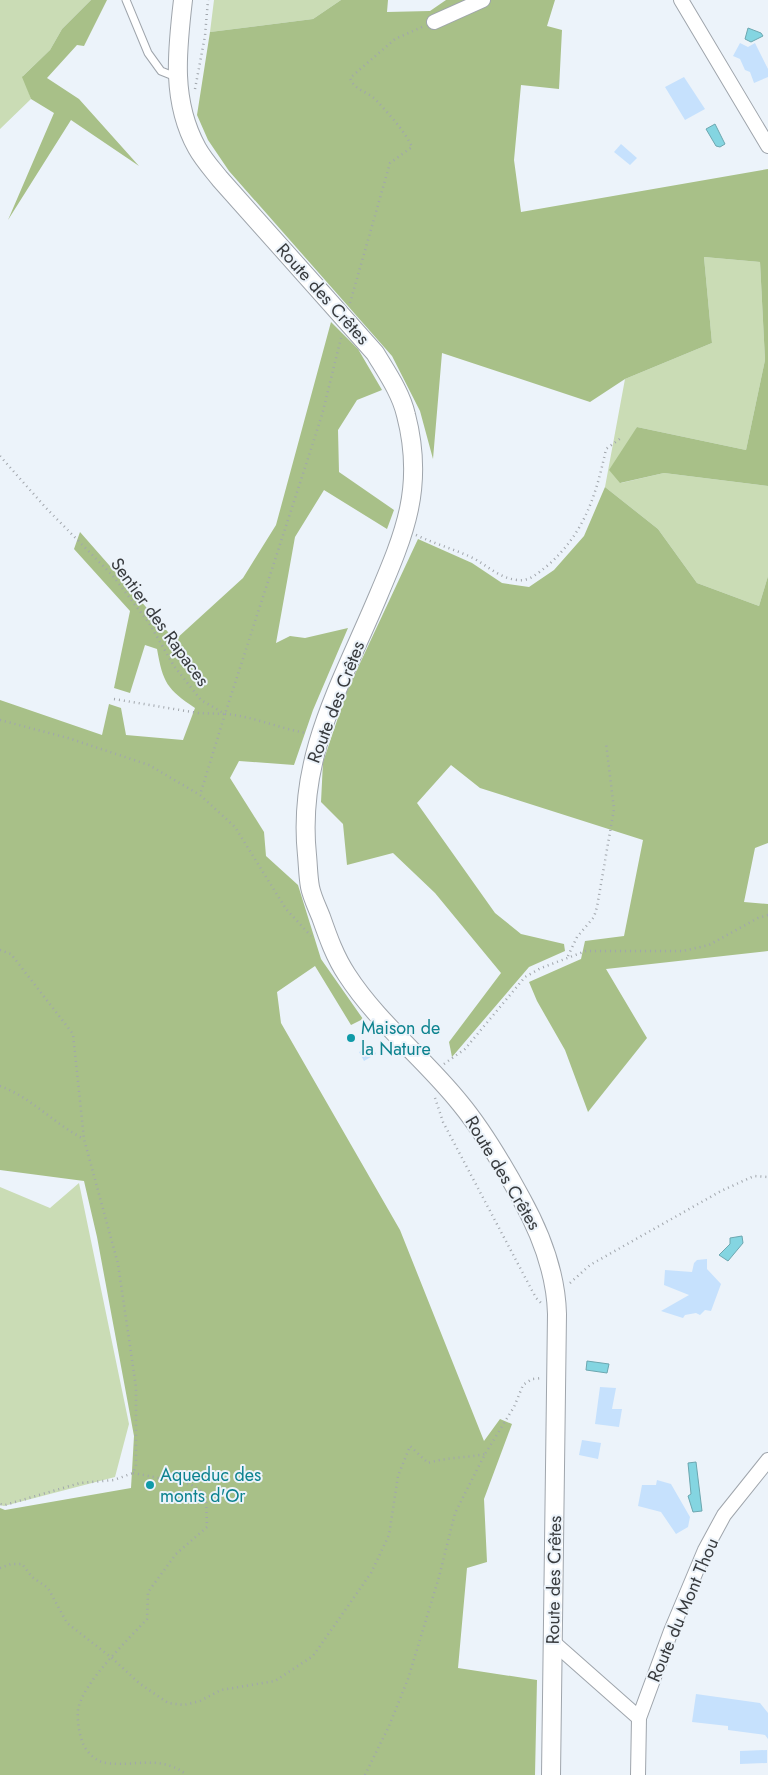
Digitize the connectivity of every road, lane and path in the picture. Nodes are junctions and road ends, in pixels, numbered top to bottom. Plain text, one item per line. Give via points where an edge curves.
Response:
1 (126, 0) edge
2 (183, 0) edge
3 (208, 0) edge
4 (483, 0) edge
5 (681, 0) edge
6 (434, 22) joint
7 (176, 77) junction
8 (180, 100) junction
9 (768, 146) edge
10 (345, 319) junction
11 (621, 438) dead end
12 (0, 456) edge
13 (406, 531) junction
14 (114, 699) dead end
15 (225, 714) junction
16 (0, 720) edge
17 (320, 735) junction
18 (606, 743) dead end
19 (200, 795) junction
20 (768, 914) edge
21 (312, 937) dead end
22 (0, 950) edge
23 (567, 957) junction
24 (432, 1072) junction
25 (0, 1086) edge
26 (84, 1139) junction
27 (768, 1177) edge
28 (557, 1305) junction
29 (556, 1377) junction
30 (485, 1454) junction
31 (768, 1460) edge
32 (133, 1473) junction
33 (0, 1504) edge
34 (0, 1568) edge
35 (553, 1642) junction
36 (112, 1658) junction
37 (639, 1718) junction
38 (187, 1775) edge
39 (366, 1775) edge
40 (551, 1775) edge
41 (638, 1775) edge

1 - 7 lane via 148,54 161,71
2 - 7 street, Route des Crêtes
3 - 8 path via 196,89
4 - 6 street
5 - 9 street
6 - 10 path via 395,39 350,78 353,86 375,98 412,147 390,163
7 - 8 street, Route des Crêtes
8 - 10 street, Route des Crêtes via 197,148 220,179
10 - 13 street, Route des Crêtes via 375,353 406,414 413,452 413,483
10 - 15 path via 322,415
11 - 13 path via 606,449 597,490 577,534 533,578 519,581 502,577 474,559
12 - 15 path, Sentier des Rapaces via 113,576 201,700
13 - 17 street, Route des Crêtes
14 - 15 path via 160,708
15 - 17 path
15 - 19 path
16 - 19 path via 149,765
17 - 24 street, Route des Crêtes via 306,795 304,824 310,887 335,954 347,976 386,1024
18 - 23 path via 614,809 597,907 594,917 577,937
19 - 21 path via 235,827 286,909
20 - 23 path via 709,945 683,951 586,951
22 - 26 path via 11,954 73,1034
23 - 24 path via 525,977 465,1050
24 - 28 street, Route des Crêtes via 484,1135 535,1222 549,1260
24 - 28 path via 433,1094 443,1122 536,1298 548,1311
25 - 26 path via 26,1099 69,1132
26 - 32 path via 118,1264 134,1368 136,1456
27 - 28 path via 754,1176 721,1191 590,1264
28 - 29 street, Route des Crêtes
29 - 30 path via 532,1379 523,1385 514,1407
29 - 35 street, Route des Crêtes
30 - 36 path via 470,1458 442,1458 428,1463 410,1446 398,1476 389,1535 371,1573 314,1656 275,1681 221,1690 184,1705 168,1703 139,1683
30 - 39 path via 455,1513 408,1679
31 - 37 street, Route du Mont Thou via 724,1515 706,1550 670,1631
32 - 33 path via 114,1480 80,1483
32 - 36 path via 190,1484 206,1494 206,1527 176,1554 148,1592 147,1619
34 - 36 path via 22,1564 32,1577 48,1588 67,1623
35 - 37 street
35 - 40 street, Route des Crêtes
36 - 38 path via 93,1679 78,1710 83,1745 104,1763 159,1761
37 - 41 street, Route du Mont Thou

